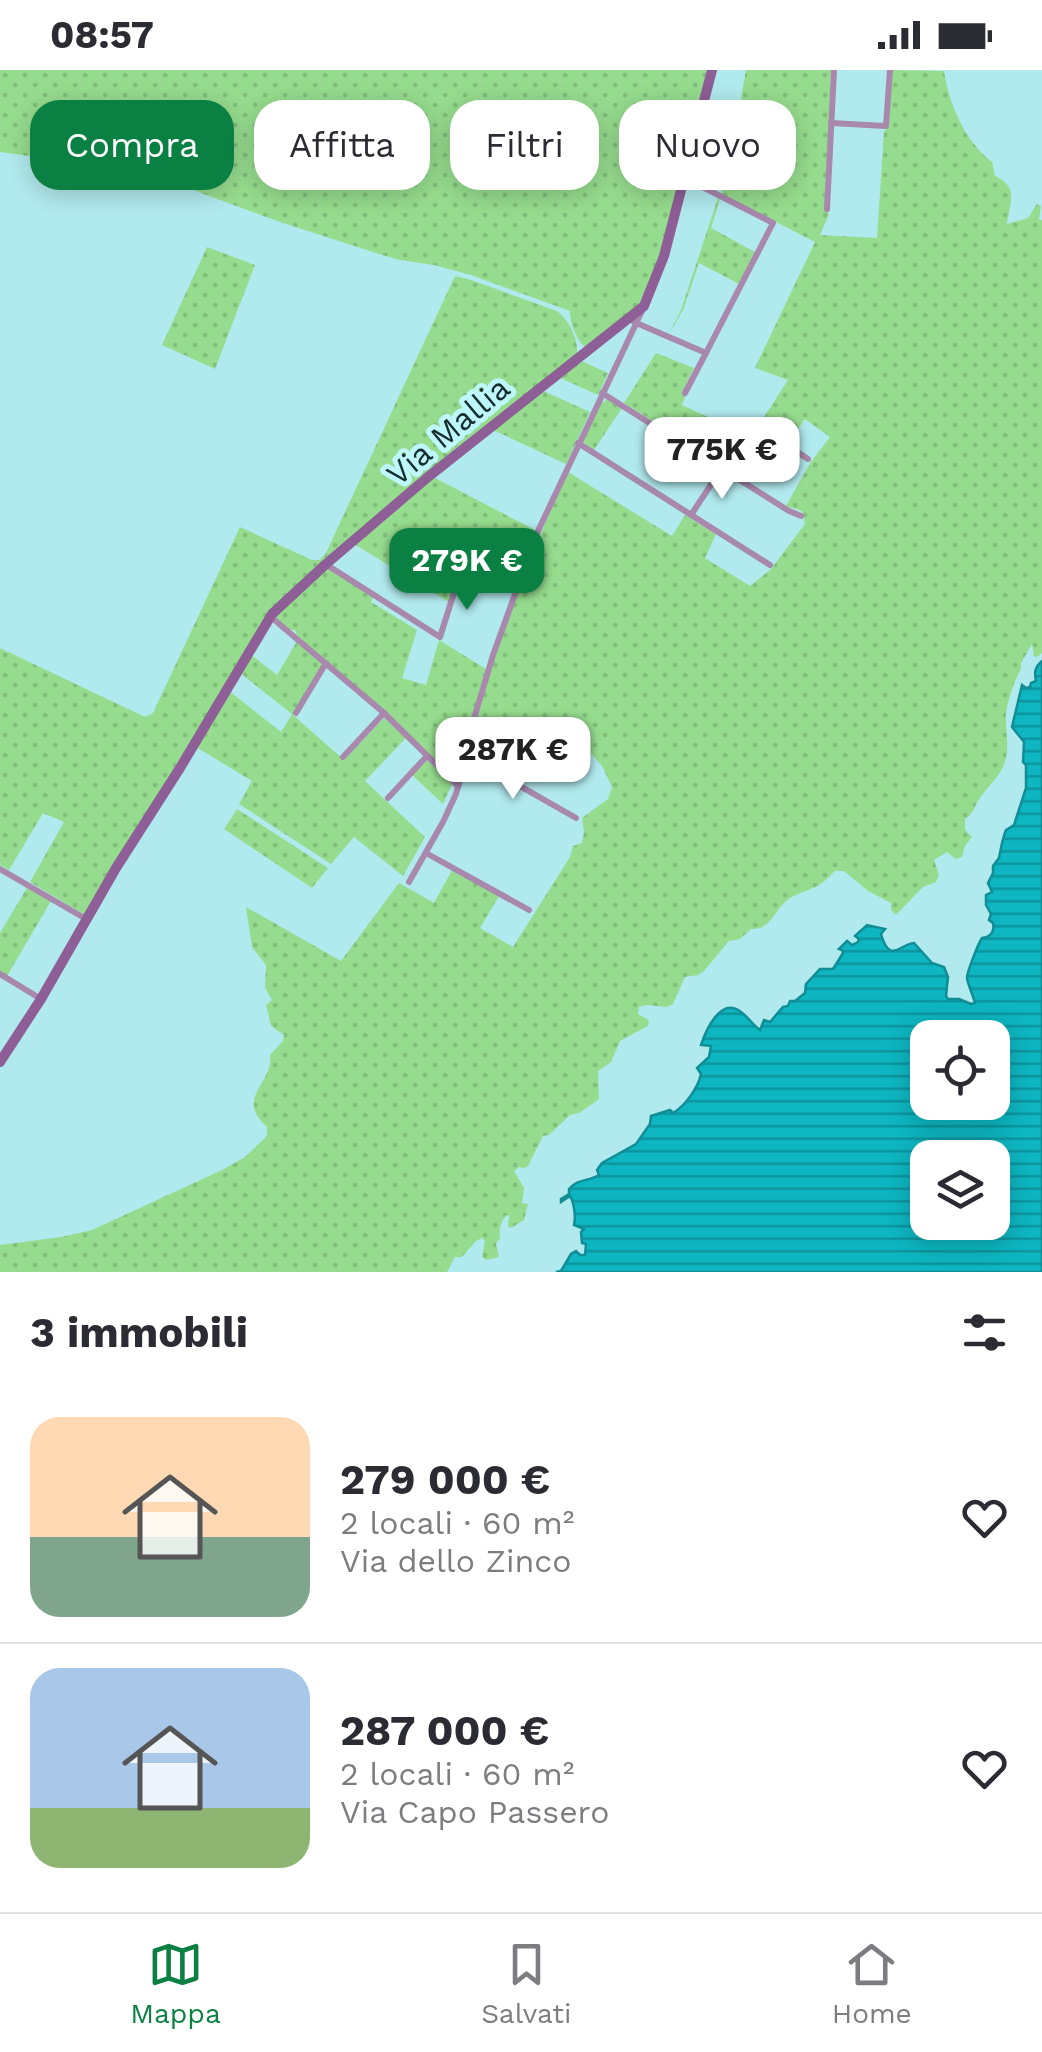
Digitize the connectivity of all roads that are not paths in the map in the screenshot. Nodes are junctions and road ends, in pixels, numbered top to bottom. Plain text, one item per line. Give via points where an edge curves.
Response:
1 (712, 70) edge
2 (834, 70) edge
3 (890, 70) edge
4 (704, 100) edge
5 (832, 123) junction
6 (682, 190) edge
7 (708, 190) edge
8 (827, 209) dead end
9 (632, 321) junction
10 (706, 353) junction
11 (685, 392) dead end
12 (602, 393) junction
13 (578, 443) junction
14 (808, 458) dead end
15 (722, 468) junction
16 (730, 474) junction
17 (691, 515) junction
18 (800, 516) dead end
19 (326, 564) junction
20 (770, 565) dead end
21 (458, 580) dead end
22 (270, 616) junction
23 (326, 662) junction
24 (296, 712) dead end
25 (384, 713) junction
26 (343, 756) dead end
27 (426, 756) junction
28 (467, 756) junction
29 (458, 786) junction
30 (388, 798) dead end
31 (576, 818) dead end
32 (426, 853) junction
33 (0, 869) edge
34 (409, 882) dead end
35 (529, 910) dead end
36 (86, 920) junction
37 (0, 974) edge
38 (41, 998) junction
39 (0, 1062) edge

1 - 4 street, Via Mallia
2 - 5 street
3 - 5 street via 886,126
5 - 8 street
6 - 9 street, Via Mallia via 655,283
7 - 10 street via 773,223
9 - 10 street
9 - 12 street
9 - 19 street, Via Mallia via 488,428
10 - 11 street
12 - 13 street
12 - 15 street
13 - 17 street
13 - 28 street via 499,638
14 - 16 street via 763,429
15 - 16 street
15 - 17 street
16 - 18 street
17 - 20 street
19 - 21 street via 440,637
19 - 22 street, Via Mallia
22 - 23 street
22 - 36 street, Via Mallia
23 - 24 street
23 - 25 street
25 - 26 street
25 - 27 street
27 - 29 street
27 - 30 street
28 - 29 street
28 - 31 street
29 - 32 street
32 - 34 street
32 - 35 street
33 - 36 street
36 - 38 street, Via Mallia
37 - 38 street
38 - 39 street, Via Mallia

